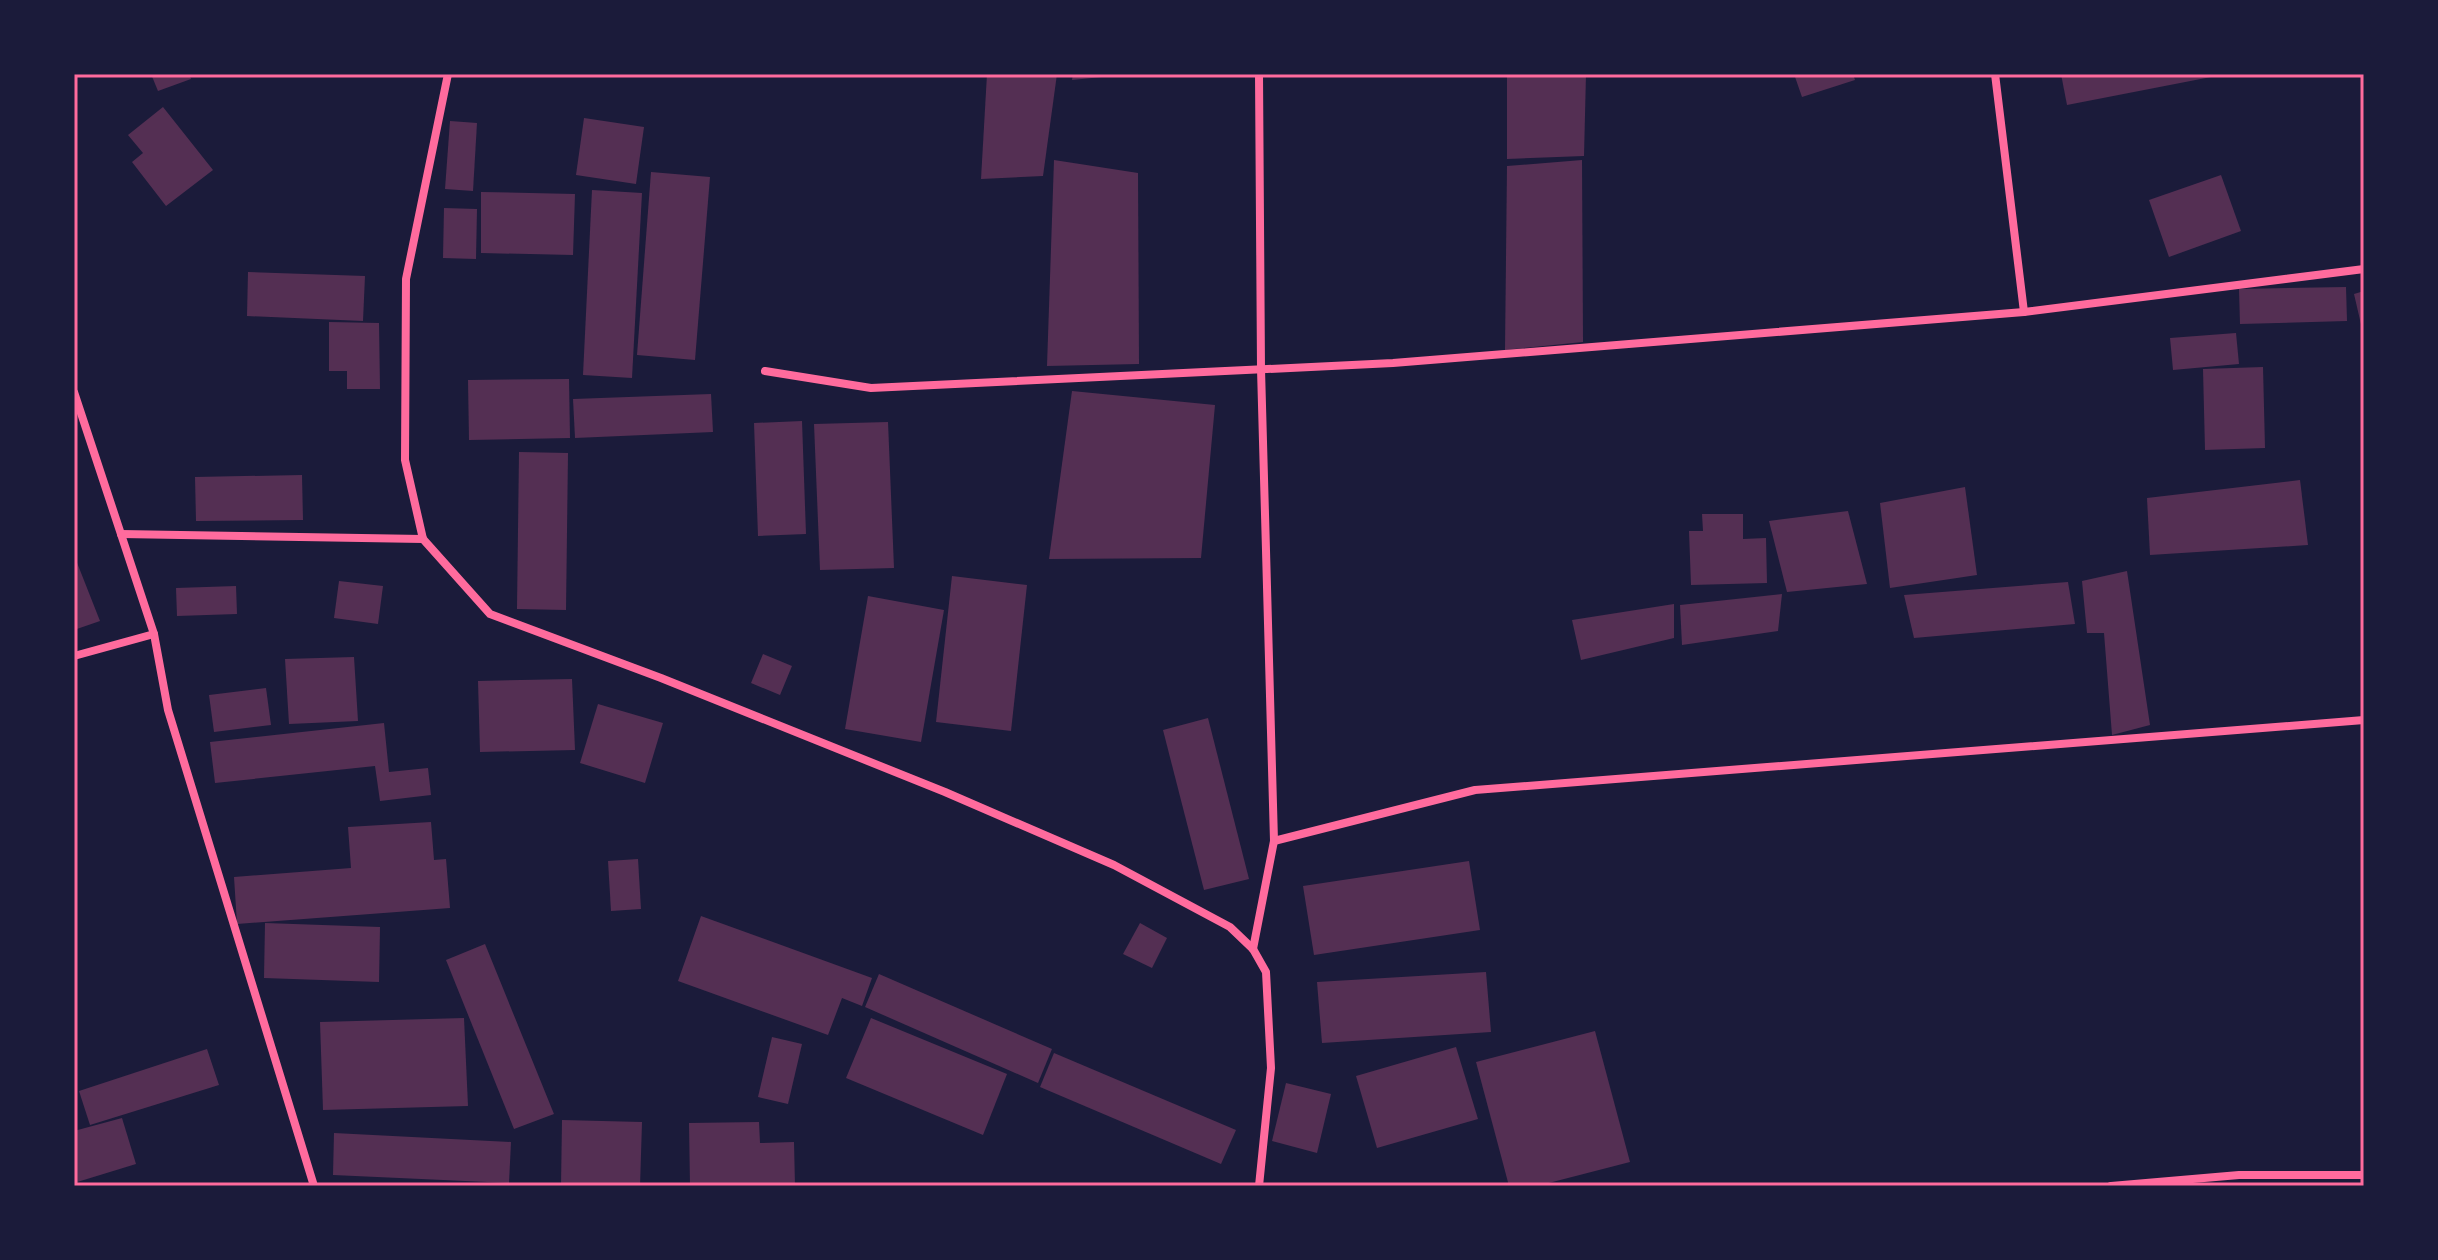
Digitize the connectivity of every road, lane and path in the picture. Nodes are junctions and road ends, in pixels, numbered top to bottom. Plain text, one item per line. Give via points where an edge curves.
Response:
1 (448, 74) edge
2 (1259, 74) edge
3 (1995, 74) edge
4 (2364, 269) edge
5 (2024, 312) junction
6 (1261, 369) junction
7 (765, 371) dead end
8 (74, 392) edge
9 (121, 534) junction
10 (423, 539) junction
11 (154, 634) junction
12 (74, 656) edge
13 (2364, 720) edge
14 (1274, 841) junction
15 (1253, 949) junction
16 (2364, 1175) edge
17 (314, 1186) edge
18 (1259, 1186) edge
19 (2111, 1186) edge

1 - 10 street via 406,279 405,460
2 - 6 street
3 - 5 street
4 - 5 street
5 - 6 street
6 - 7 street via 871,388
6 - 14 street
8 - 9 street
9 - 10 street
9 - 11 street
10 - 15 street via 490,614 945,792 1114,865 1230,927
11 - 12 street
11 - 17 street via 168,710
13 - 14 street via 1475,790
14 - 15 street
15 - 18 street via 1266,972 1271,1068
16 - 19 street via 2239,1175

